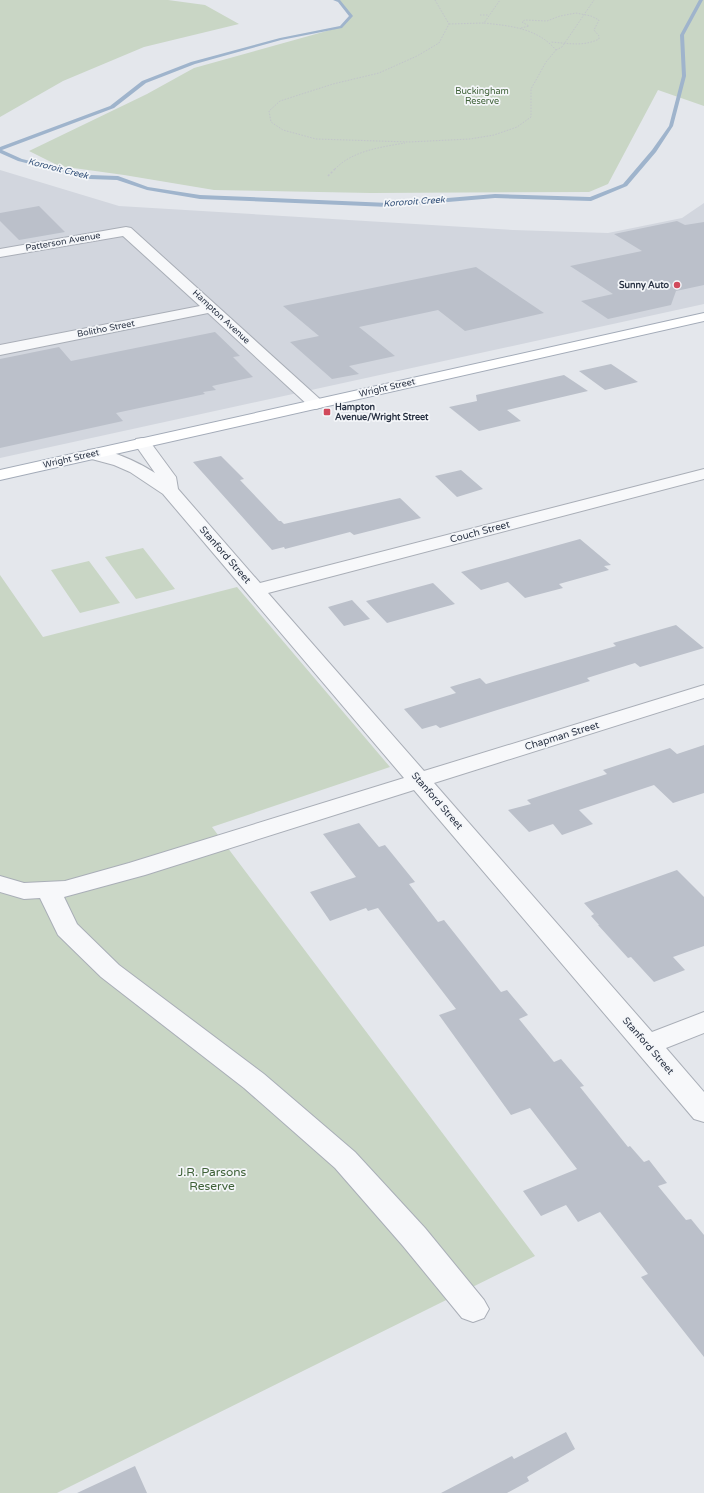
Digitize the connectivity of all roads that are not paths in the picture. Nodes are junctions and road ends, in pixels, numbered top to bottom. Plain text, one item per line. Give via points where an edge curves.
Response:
1 (126, 231) joint
2 (0, 253) edge
3 (211, 308) junction
4 (704, 317) edge
5 (0, 350) edge
6 (316, 404) junction
7 (142, 443) junction
8 (94, 454) junction
9 (704, 474) edge
10 (0, 475) edge
11 (170, 490) junction
12 (256, 590) junction
13 (704, 691) edge
14 (419, 780) junction
15 (0, 884) edge
16 (48, 890) junction
17 (704, 1022) edge
18 (647, 1045) junction
19 (704, 1111) edge
20 (473, 1309) dead end

1 - 2 street, Patterson Avenue
1 - 3 street, Hampton Avenue
3 - 5 street, Bolitho Street
3 - 6 street, Hampton Avenue
4 - 6 main road, Wright Street
6 - 7 main road, Wright Street
7 - 8 main road, Wright Street
7 - 11 street, Stanford Street via 167,477
8 - 10 main road, Wright Street
8 - 11 street, Stanford Street via 136,468
9 - 12 street, Couch Street
11 - 12 street, Stanford Street
12 - 14 street, Stanford Street
13 - 14 street, Chapman Street
14 - 16 street, Chapman Street via 125,873 65,889
14 - 18 street, Stanford Street
15 - 16 street, Chapman Street via 24,891
16 - 20 street via 68,929 110,970 254,1081 345,1160 414,1237
17 - 18 street
18 - 19 street, Stanford Street

